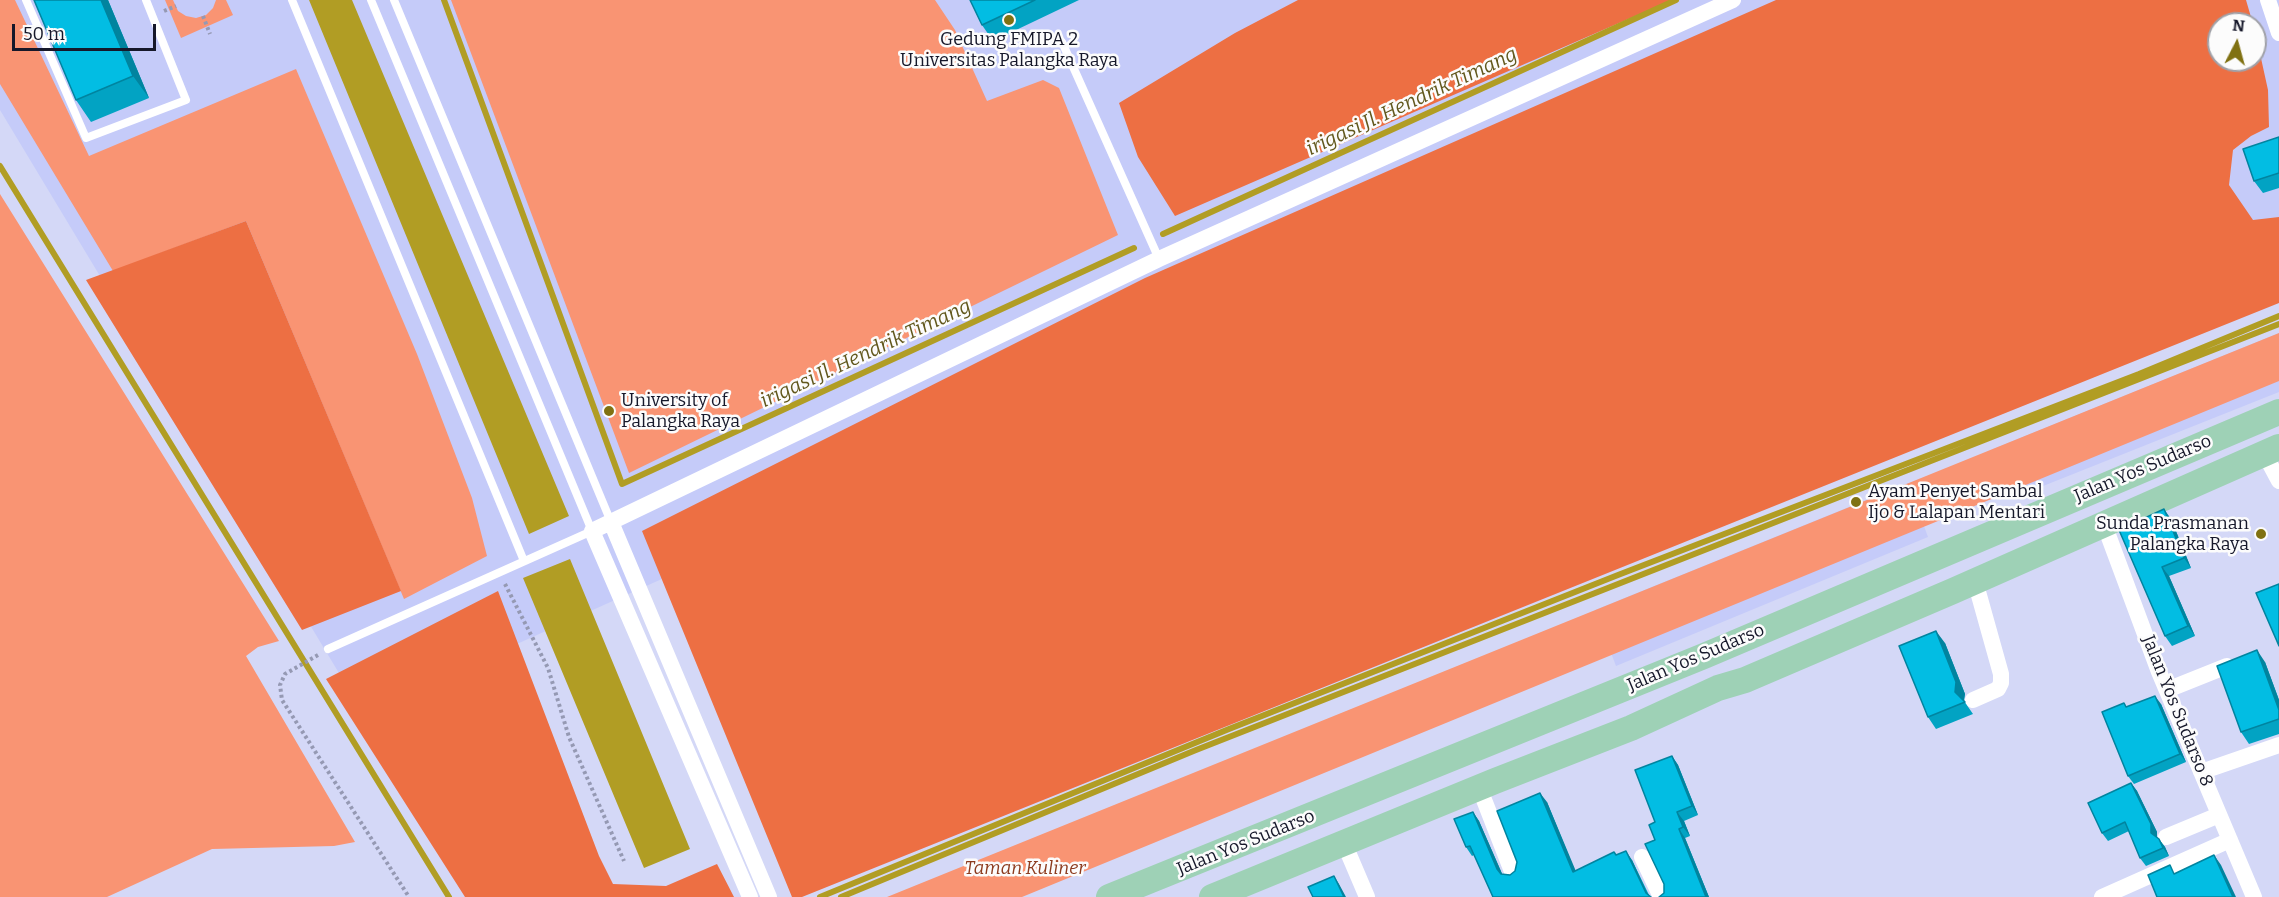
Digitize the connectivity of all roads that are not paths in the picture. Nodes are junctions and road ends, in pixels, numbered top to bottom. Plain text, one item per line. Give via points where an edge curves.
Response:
1 (26, 0) edge
2 (146, 0) edge
3 (292, 0) edge
4 (371, 0) edge
5 (394, 0) edge
6 (1733, 0) edge
7 (2268, 0) edge
8 (2279, 33) edge
9 (1062, 42) dead end
10 (1159, 259) junction
11 (2279, 412) edge
12 (2271, 450) edge
13 (2279, 481) edge
14 (611, 522) junction
15 (2104, 524) junction
16 (591, 531) junction
17 (524, 561) junction
18 (1975, 581) junction
19 (328, 649) dead end
20 (1704, 656) junction
21 (2227, 666) edge
22 (1718, 688) junction
23 (2167, 690) junction
24 (1973, 700) dead end
25 (2279, 745) edge
26 (2201, 772) junction
27 (1479, 788) junction
28 (2219, 815) junction
29 (2166, 837) dead end
30 (2230, 840) junction
31 (1344, 843) junction
32 (1642, 857) dead end
33 (1513, 874) edge
34 (750, 897) edge
35 (769, 897) edge
36 (1109, 897) edge
37 (1212, 897) edge
38 (1367, 897) edge
39 (1661, 897) edge
40 (2102, 897) edge
41 (2254, 897) edge

1 - 2 lane via 86,138 186,100
3 - 17 lane
4 - 16 lane
5 - 14 lane
6 - 10 street
7 - 8 street
9 - 10 lane
10 - 14 street
11 - 20 main road, Jalan Yos Sudarso
12 - 13 street
12 - 15 main road, Jalan Yos Sudarso
14 - 16 street
14 - 35 street
15 - 18 main road, Jalan Yos Sudarso
15 - 23 street, Jalan Yos Sudarso 8
16 - 17 lane
16 - 34 street
17 - 19 lane
18 - 22 main road, Jalan Yos Sudarso
18 - 24 street via 2001,683 1998,689
20 - 22 main road
20 - 36 main road, Jalan Yos Sudarso
21 - 23 street
22 - 27 main road, Jalan Yos Sudarso via 1631,728
23 - 26 street, Jalan Yos Sudarso 8
25 - 26 street
26 - 28 street, Jalan Yos Sudarso 8
27 - 31 main road, Jalan Yos Sudarso
27 - 33 street
28 - 29 street
28 - 30 street, Jalan Yos Sudarso 8
30 - 40 street
30 - 41 street, Jalan Yos Sudarso 8
31 - 37 main road, Jalan Yos Sudarso
31 - 38 street
32 - 39 street

